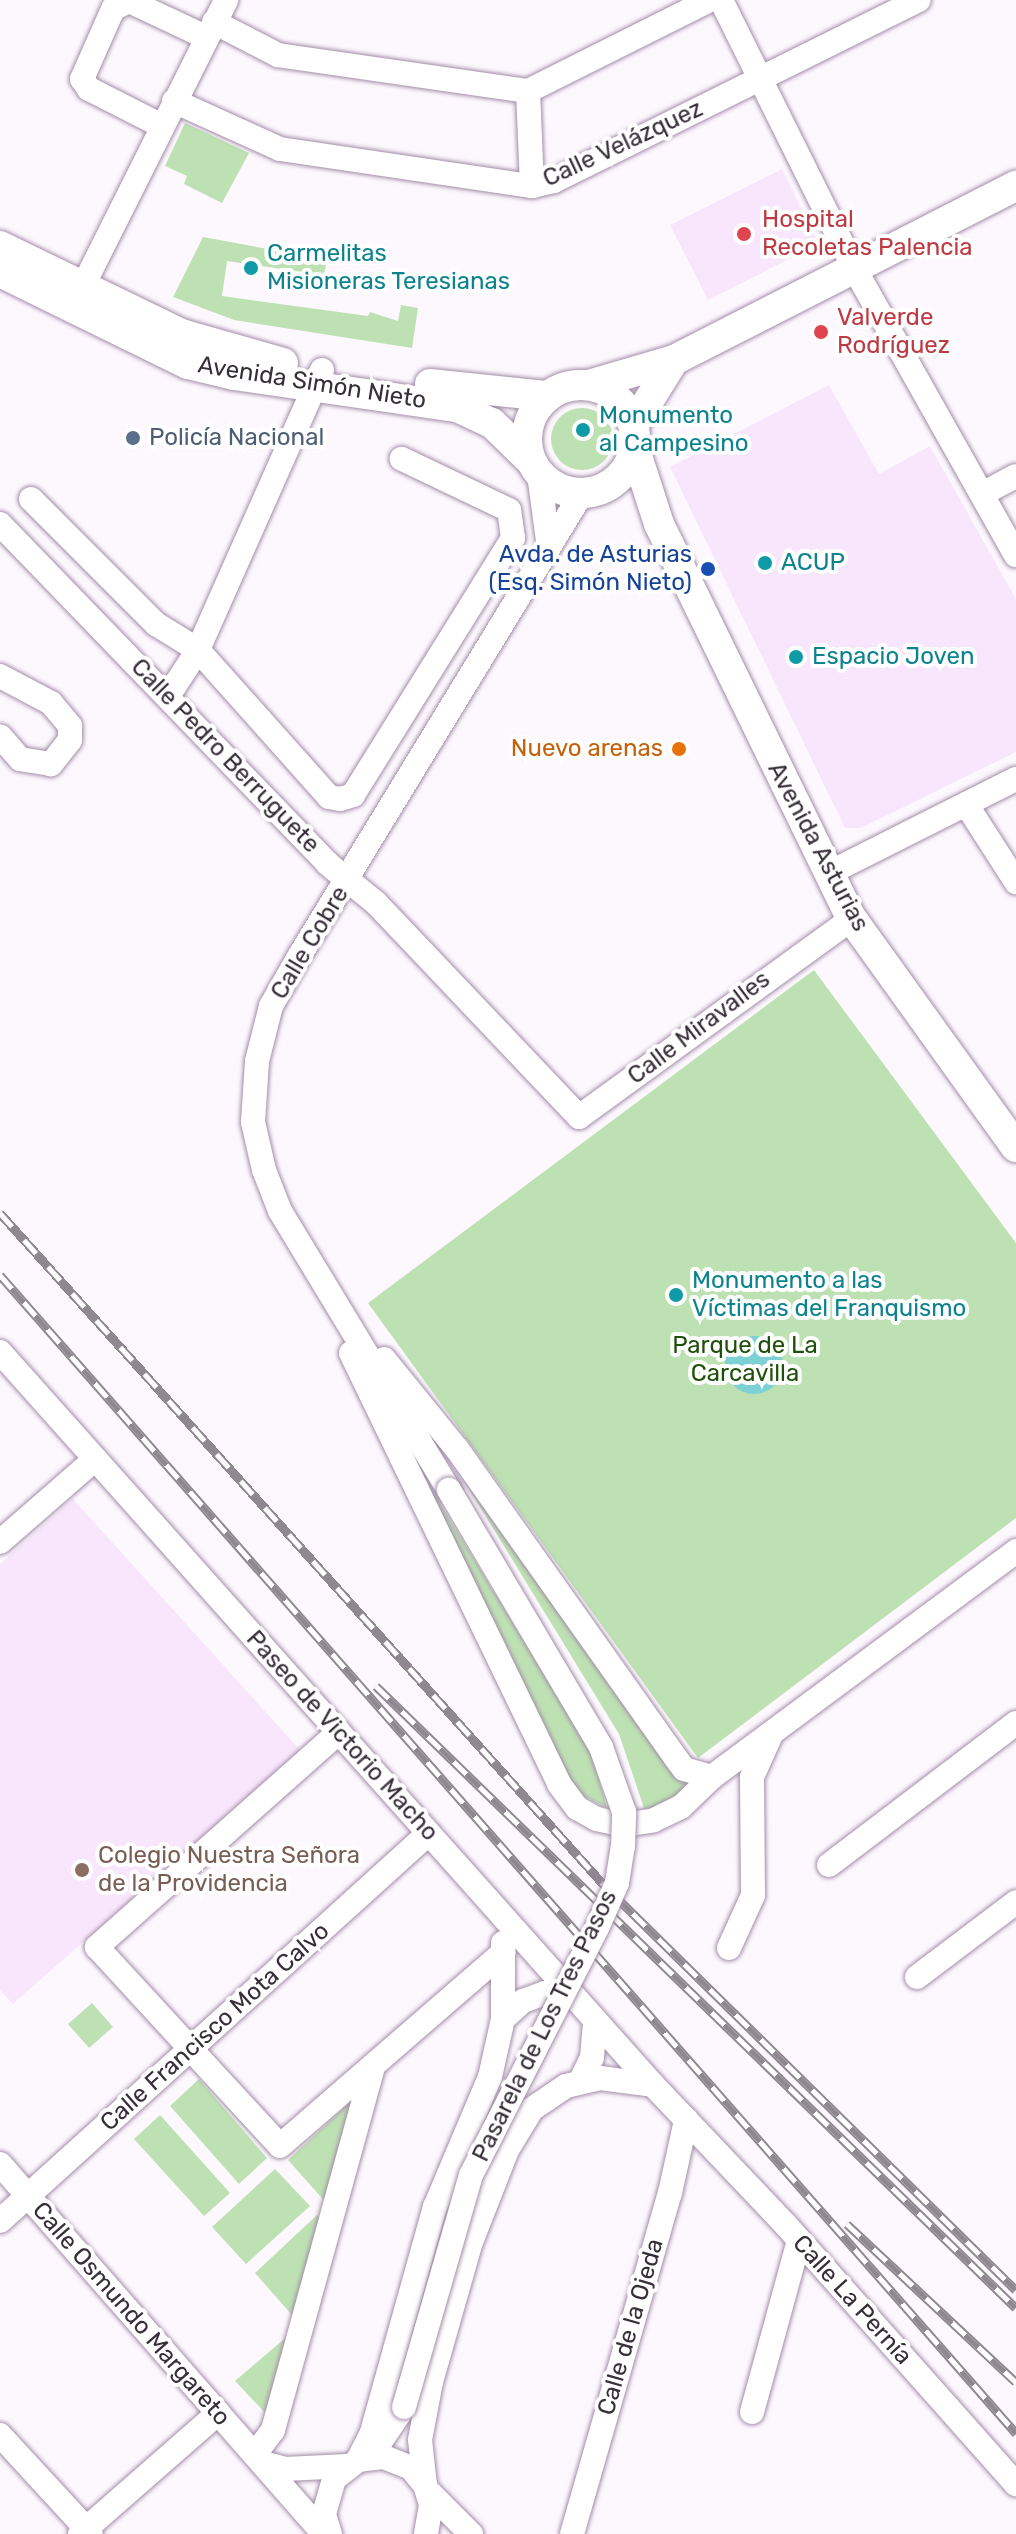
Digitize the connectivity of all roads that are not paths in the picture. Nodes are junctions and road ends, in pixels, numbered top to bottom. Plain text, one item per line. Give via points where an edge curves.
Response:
1 (226, 0) edge
2 (710, 0) edge
3 (721, 0) edge
4 (918, 0) edge
5 (210, 30) junction
6 (759, 79) junction
7 (528, 91) junction
8 (174, 101) junction
9 (160, 125) junction
10 (532, 186) junction
11 (1012, 190) edge
12 (0, 246) edge
13 (0, 256) edge
14 (853, 266) junction
15 (0, 272) edge
16 (82, 288) junction
17 (674, 360) junction
18 (319, 377) junction
19 (589, 385) junction
20 (547, 396) junction
21 (634, 437) junction
22 (402, 459) dead end
23 (535, 467) junction
24 (1016, 476) edge
25 (592, 491) junction
26 (982, 494) junction
27 (31, 499) dead end
28 (0, 524) edge
29 (659, 524) junction
30 (548, 541) junction
31 (1016, 555) edge
32 (198, 650) junction
33 (0, 676) edge
34 (168, 696) junction
35 (0, 736) edge
36 (1016, 779) edge
37 (966, 804) junction
38 (829, 873) junction
39 (349, 878) junction
40 (1016, 882) edge
41 (852, 919) junction
42 (554, 1086) joint
43 (1015, 1143) edge
44 (321, 1279) junction
45 (1, 1356) edge
46 (95, 1459) junction
47 (449, 1490) joint
48 (0, 1542) edge
49 (1016, 1551) edge
50 (1016, 1723) edge
51 (339, 1732) junction
52 (771, 1735) junction
53 (712, 1777) junction
54 (429, 1833) junction
55 (829, 1865) dead end
56 (1016, 1902) edge
57 (496, 1909) junction
58 (729, 1948) dead end
59 (504, 1952) junction
60 (917, 1977) dead end
61 (575, 1997) junction
62 (503, 2019) junction
63 (595, 2020) junction
64 (192, 2049) junction
65 (373, 2066) junction
66 (490, 2077) junction
67 (581, 2080) junction
68 (653, 2085) junction
69 (532, 2109) junction
70 (686, 2120) junction
71 (0, 2164) edge
72 (28, 2198) junction
73 (0, 2221) edge
74 (799, 2240) junction
75 (404, 2407) junction
76 (752, 2412) dead end
77 (218, 2413) junction
78 (0, 2435) edge
79 (259, 2458) junction
80 (358, 2461) junction
81 (421, 2481) junction
82 (1016, 2484) edge
83 (86, 2532) edge
84 (327, 2534) edge
85 (426, 2534) edge
86 (471, 2534) edge
87 (572, 2534) edge

1 - 5 street
2 - 7 street
3 - 6 street
4 - 6 street, Calle Velázquez
5 - 7 street via 278,55
5 - 8 street
5 - 9 street via 129,1 113,9 82,79 89,89
6 - 10 street, Calle Velázquez via 554,181
6 - 14 street
7 - 10 street
8 - 9 street
8 - 10 street, Calle Velázquez via 280,149
9 - 16 street
11 - 14 main road
12 - 16 main road, Avenida Simón Nieto
13 - 16 main road via 49,281
14 - 17 main road
14 - 26 street
15 - 18 main road, Avenida Simón Nieto via 188,364 234,375
16 - 18 main road, Avenida Simón Nieto via 181,334
17 - 19 main road
17 - 21 main road
18 - 20 main road, Avenida Simón Nieto
18 - 23 main road, Avenida Simón Nieto via 457,407 492,423
18 - 32 street
19 - 20 main road via 560,388
19 - 21 main road via 617,398
20 - 23 main road via 528,425
21 - 25 main road via 623,474
21 - 29 main road, Avenida Asturias
22 - 32 street via 509,510 513,538 353,795 329,797
23 - 25 main road via 566,491
23 - 30 street
24 - 26 street
25 - 29 main road
25 - 30 street, Calle Cobre
26 - 31 street
27 - 32 street via 156,624
28 - 34 street, Calle Pedro Berruguete
29 - 38 main road, Avenida Asturias
30 - 39 street, Calle Cobre
32 - 34 street
33 - 35 street via 51,703 70,726 70,740 51,764 35,765 20,759
34 - 39 street, Calle Pedro Berruguete via 328,864
36 - 37 street
37 - 38 street
37 - 40 street
38 - 41 main road, Avenida Asturias
39 - 42 street, Calle Pedro Berruguete
39 - 44 street, Calle Cobre via 271,1006 257,1061 253,1122 264,1170 280,1211
41 - 42 street, Calle Miravalles via 579,1117
41 - 43 main road, Avenida Asturias
44 - 47 street, Calle Cobre
44 - 53 street via 457,1449 684,1769
44 - 53 street via 371,1398 559,1784 577,1808 624,1825 654,1820 681,1807
45 - 46 street, Paseo de Victorio Macho
46 - 48 street
46 - 51 street, Paseo de Victorio Macho
47 - 75 street, Pasarela de Los Tres Pasos, bridge via 601,1747 624,1812 623,1847 617,1883 597,1928 471,2175
49 - 52 street
50 - 55 street
51 - 54 street, Paseo de Victorio Macho
51 - 64 street via 97,1947
52 - 53 street
52 - 58 street via 752,1777 753,1895
54 - 57 street, Paseo de Victorio Macho
54 - 64 street, Calle Francisco Mota Calvo
56 - 60 street
57 - 59 street
57 - 61 street, Paseo de Victorio Macho
59 - 62 street
59 - 65 street
61 - 62 street via 545,1993 523,2001
61 - 63 street, Paseo de Victorio Macho
62 - 66 street
63 - 67 street via 592,2057
63 - 68 street, Paseo de Victorio Macho
64 - 65 street via 280,2146
64 - 72 street, Calle Francisco Mota Calvo
65 - 79 street via 273,2430
66 - 69 street via 505,2071 529,2080 535,2091
66 - 80 street via 435,2207 372,2432
67 - 68 street via 626,2078
67 - 69 street
68 - 70 street, Paseo de Victorio Macho
69 - 81 street via 507,2150 471,2242 423,2417
70 - 74 street, Calle La Pernía
70 - 87 street, Calle de la Ojeda
71 - 72 street, Calle Osmundo Margareto
72 - 73 street, Calle Francisco Mota Calvo
72 - 77 street, Calle Osmundo Margareto
74 - 76 street
74 - 82 street, Calle La Pernía
75 - 80 street, Pasarela de Los Tres Pasos
75 - 81 street, Pasarela de Los Tres Pasos
77 - 79 street, Calle Osmundo Margareto
77 - 83 street
78 - 83 street
79 - 80 street via 285,2469
79 - 84 street, Calle Osmundo Margareto
80 - 81 street via 398,2461
80 - 84 street via 326,2496
81 - 85 street via 431,2520
81 - 86 street

